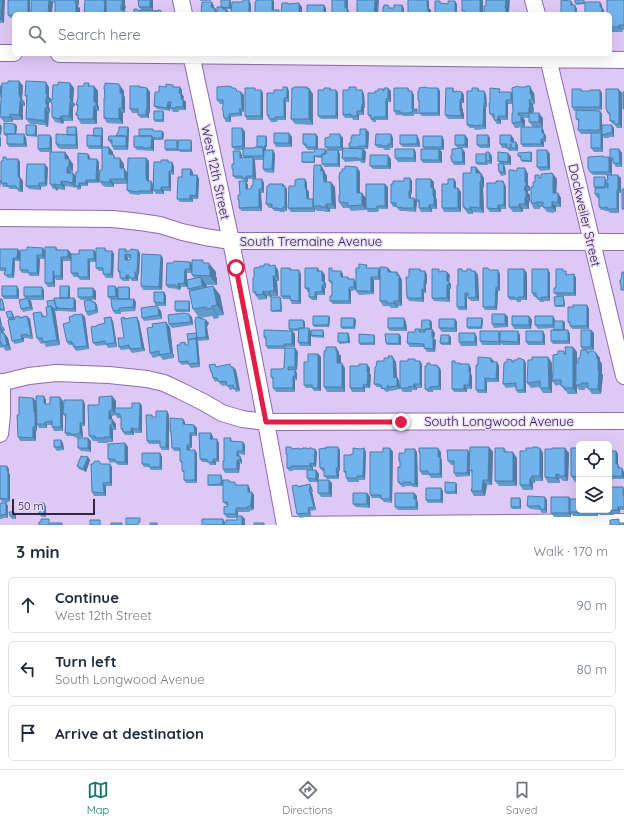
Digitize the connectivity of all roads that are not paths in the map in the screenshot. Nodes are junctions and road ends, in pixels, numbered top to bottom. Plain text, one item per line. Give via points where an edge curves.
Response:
1 (181, 0) edge
2 (534, 0) edge
3 (184, 12) edge
4 (537, 12) edge
5 (0, 53) edge
6 (12, 53) edge
7 (191, 56) edge
8 (370, 56) edge
9 (548, 57) edge
10 (624, 60) edge
11 (0, 218) edge
12 (230, 241) junction
13 (592, 242) junction
14 (624, 242) edge
15 (624, 376) edge
16 (1, 382) edge
17 (624, 421) edge
18 (266, 422) junction
19 (0, 434) edge
20 (624, 522) edge
21 (285, 525) edge

1 - 3 street
2 - 4 street
5 - 6 street
7 - 12 street, West 12th Street
8 - 9 street
9 - 10 street
9 - 13 street, Dockweiler Street
11 - 12 street, South Tremaine Avenue via 140,222
12 - 13 street, South Tremaine Avenue
12 - 18 street, West 12th Street
13 - 14 street, South Tremaine Avenue
13 - 15 street, Dockweiler Street
16 - 18 street, South Longwood Avenue via 56,373 147,379 164,383 222,412 242,419
16 - 19 street
17 - 18 street, South Longwood Avenue
18 - 21 street, West 12th Street
20 - 21 street

